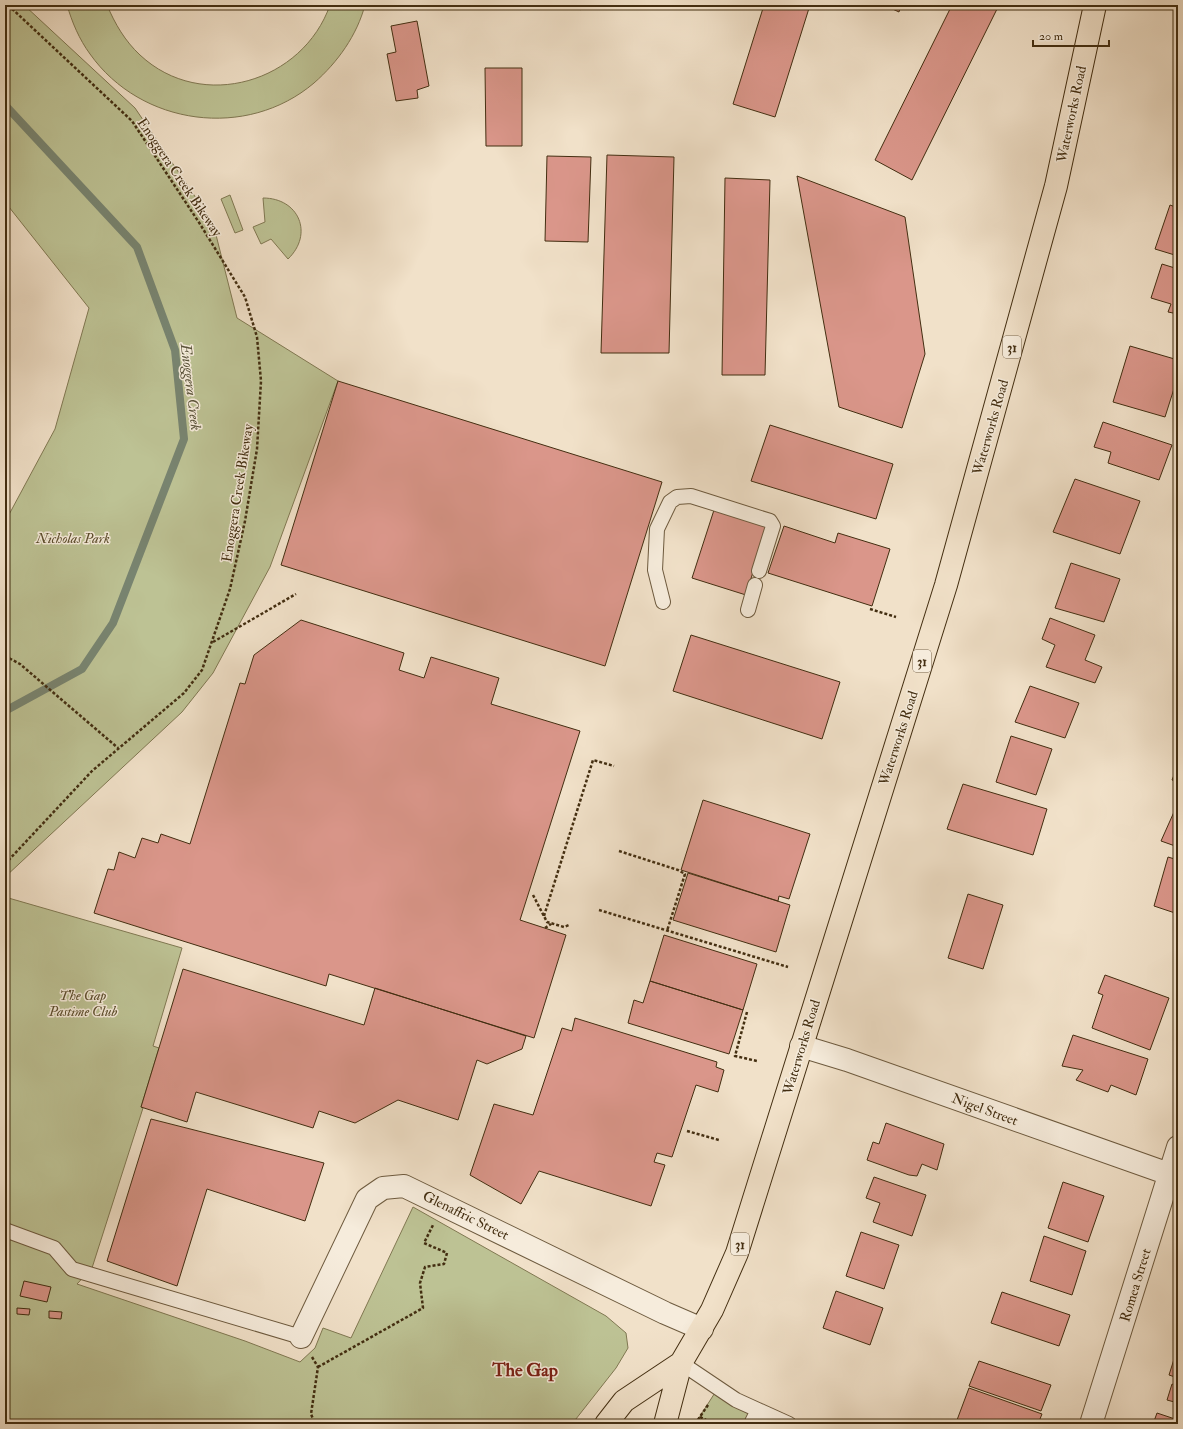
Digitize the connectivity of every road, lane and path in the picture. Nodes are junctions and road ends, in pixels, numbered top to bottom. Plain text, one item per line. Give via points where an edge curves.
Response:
1 (8, 5) edge
2 (1096, 5) edge
3 (760, 571) dead end
4 (755, 585) dead end
5 (296, 594) dead end
6 (663, 602) dead end
7 (870, 609) dead end
8 (748, 610) dead end
9 (896, 617) dead end
10 (213, 642) junction
11 (5, 656) edge
12 (118, 748) junction
13 (614, 766) dead end
14 (619, 851) dead end
15 (5, 864) edge
16 (533, 895) dead end
17 (599, 910) dead end
18 (544, 916) junction
19 (552, 924) junction
20 (569, 924) dead end
21 (545, 928) dead end
22 (667, 931) junction
23 (788, 966) dead end
24 (747, 1012) dead end
25 (801, 1046) junction
26 (757, 1061) dead end
27 (687, 1131) dead end
28 (719, 1140) dead end
29 (1178, 1147) edge
30 (1169, 1174) junction
31 (443, 1204) junction
32 (5, 1230) edge
33 (702, 1329) junction
34 (301, 1337) junction
35 (681, 1363) junction
36 (318, 1367) junction
37 (758, 1410) junction
38 (700, 1417) dead end
39 (315, 1424) edge
40 (606, 1424) edge
41 (665, 1424) edge
42 (714, 1424) edge
43 (751, 1424) edge
44 (789, 1424) edge
45 (1091, 1424) edge

1 - 10 path, Enoggera Creek Bikeway via 132,121 245,297 257,337 261,381 257,449 230,589 220,613
2 - 25 main road, Waterworks Road / 31 via 1054,193 961,531 896,747
3 - 6 lane via 773,526 770,521 691,496 677,497 670,502 657,529 654,570
4 - 8 lane
5 - 10 path
7 - 9 path
10 - 12 path, Enoggera Creek Bikeway via 202,670 184,693
11 - 12 path via 20,664
12 - 15 path, Enoggera Creek Bikeway via 92,771
13 - 18 path via 592,760
14 - 22 path via 685,874
16 - 18 path
17 - 22 path
18 - 19 path via 547,922
19 - 20 path via 564,927
19 - 21 path
22 - 23 path
24 - 26 path via 735,1056
25 - 30 street, Nigel Street
25 - 33 main road, Waterworks Road / 31 via 737,1254
27 - 28 path
29 - 30 street, Romea Street
30 - 45 street, Romea Street
31 - 33 street, Glenaffric Street
31 - 34 street, Glenaffric Street via 404,1186 383,1188 367,1199
31 - 36 path via 424,1243 447,1252 444,1264 425,1267 420,1283 423,1308
32 - 34 lane via 54,1248 72,1270
33 - 35 main road, Waterworks Road / 31
34 - 36 path
35 - 37 lane via 736,1400
35 - 40 main road, Waterworks Road / 31 via 624,1401
35 - 41 main road, Waterworks Road / 31
36 - 39 path via 311,1414
37 - 43 lane
37 - 44 lane
38 - 42 path

